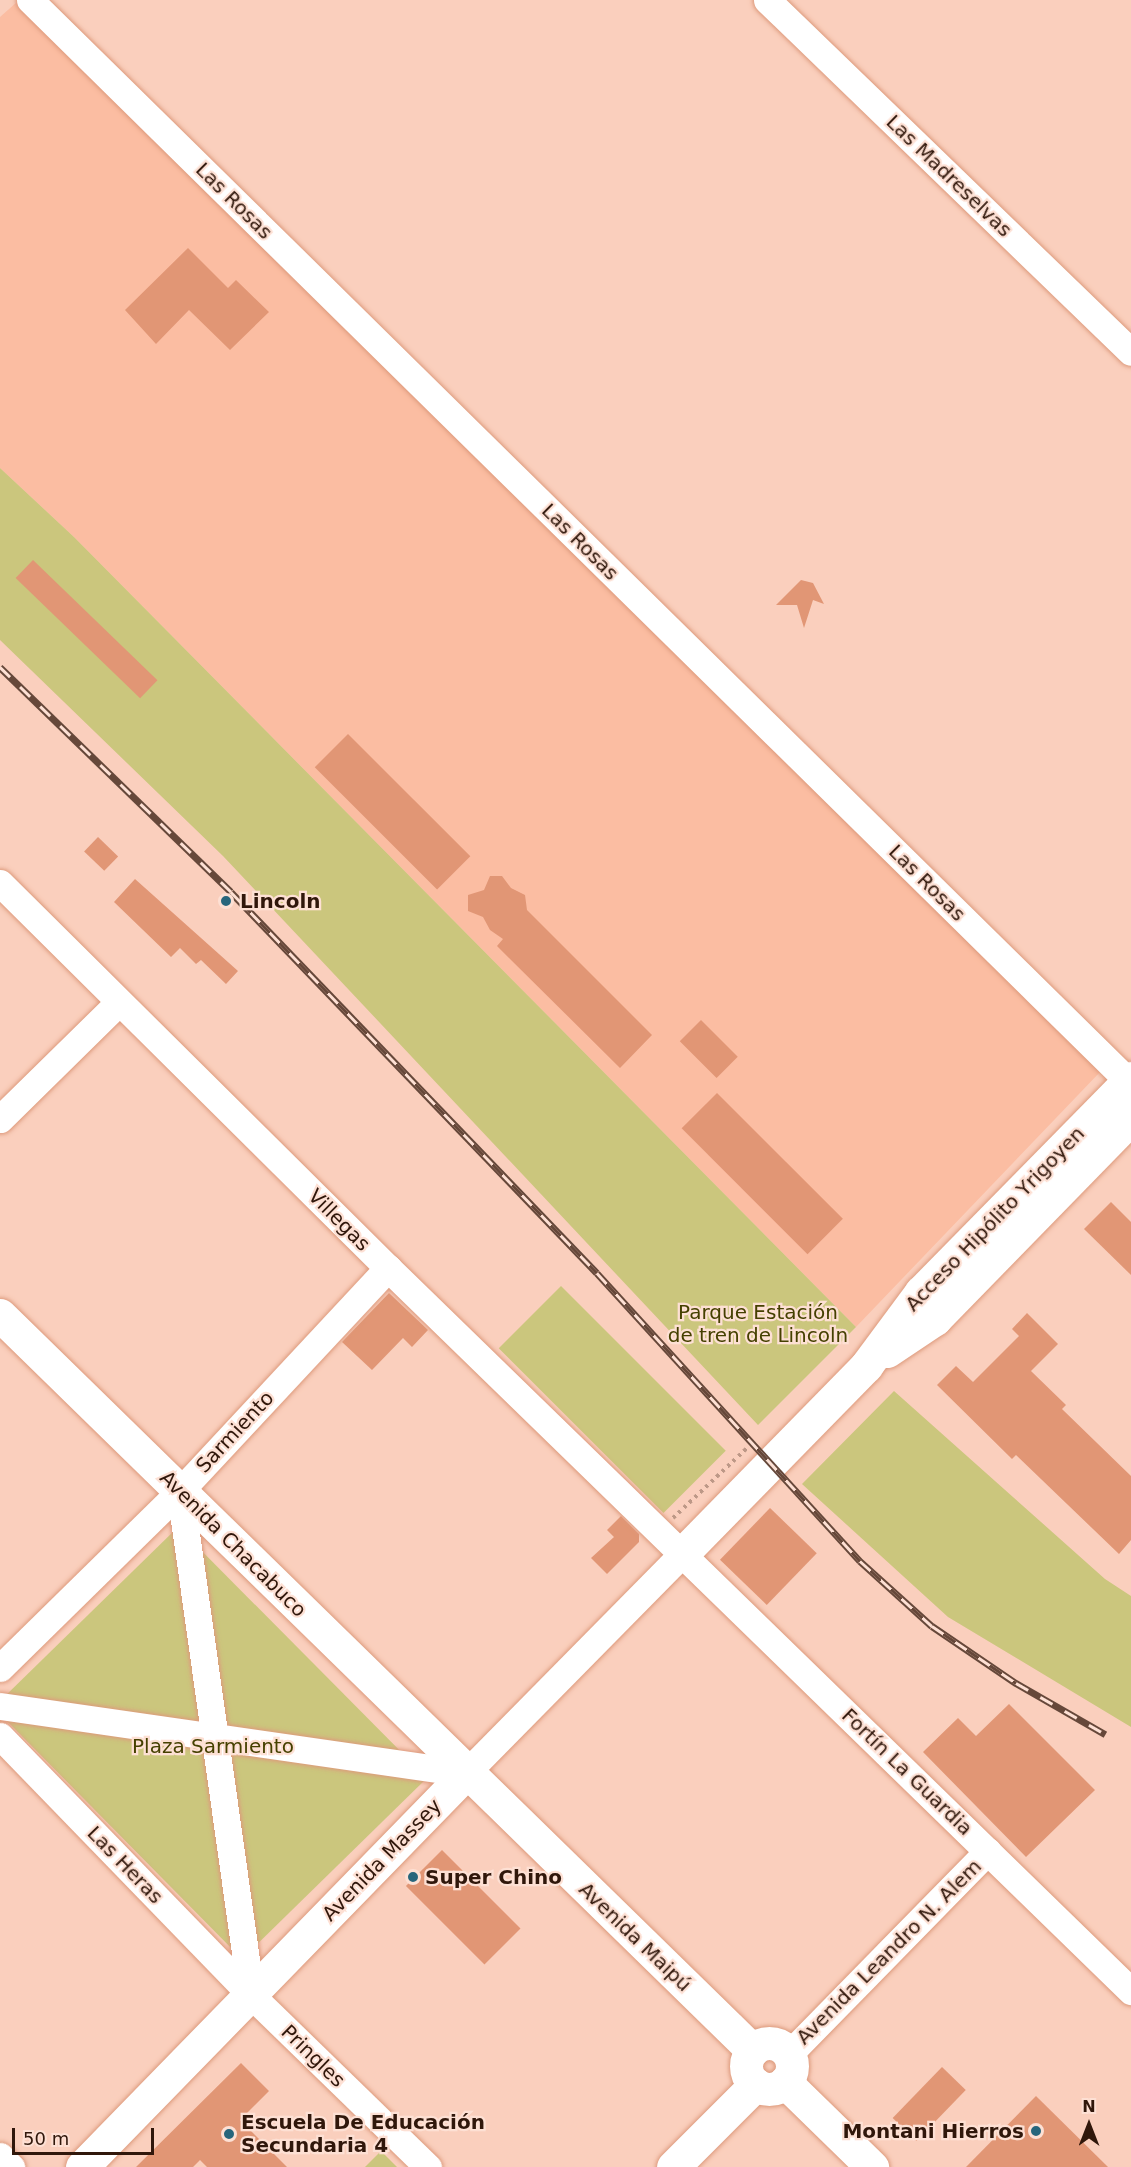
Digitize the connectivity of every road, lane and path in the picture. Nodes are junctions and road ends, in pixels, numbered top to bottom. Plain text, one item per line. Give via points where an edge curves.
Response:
1 (30, 0) edge
2 (767, 0) edge
3 (1131, 352) edge
4 (0, 883) edge
5 (119, 1002) junction
6 (1130, 1081) edge
7 (1131, 1118) edge
8 (0, 1119) edge
9 (388, 1268) junction
10 (0, 1315) edge
11 (866, 1366) junction
12 (180, 1491) junction
13 (682, 1553) junction
14 (0, 1668) edge
15 (0, 1706) edge
16 (0, 1736) edge
17 (215, 1739) junction
18 (466, 1773) junction
19 (984, 1847) junction
20 (1131, 1991) edge
21 (251, 1995) junction
22 (773, 2063) junction
23 (0, 2156) edge
24 (11, 2167) edge
25 (82, 2167) edge
26 (428, 2167) edge
27 (673, 2167) edge
28 (872, 2167) edge

1 - 6 street, Las Rosas
2 - 3 street, Las Madreselvas
4 - 5 street, Villegas
5 - 8 street
5 - 9 street, Villegas
6 - 11 main road, Acceso Hipólito Yrigoyen via 921,1292
7 - 11 main road, Acceso Hipólito Yrigoyen via 935,1319
9 - 12 street, Sarmiento
9 - 13 street, Villegas
10 - 12 main road, Avenida Chacabuco
11 - 13 main road, Acceso Hipólito Yrigoyen
12 - 14 street, Sarmiento
12 - 17 street
12 - 18 main road, Avenida Chacabuco
13 - 18 street, Avenida Massey
13 - 19 street, Fortín La Guardia
15 - 17 street
16 - 21 street, Las Heras
17 - 18 street
17 - 21 street
18 - 21 main road, Avenida Massey
18 - 22 main road, Avenida Maipú
19 - 20 street, Fortín La Guardia
19 - 22 street, Avenida Leandro N. Alem
21 - 25 main road, Avenida Massey
21 - 26 street, Pringles
22 - 27 main road, Avenida Leandro N. Alem
22 - 28 main road, Avenida Maipú
23 - 24 street

